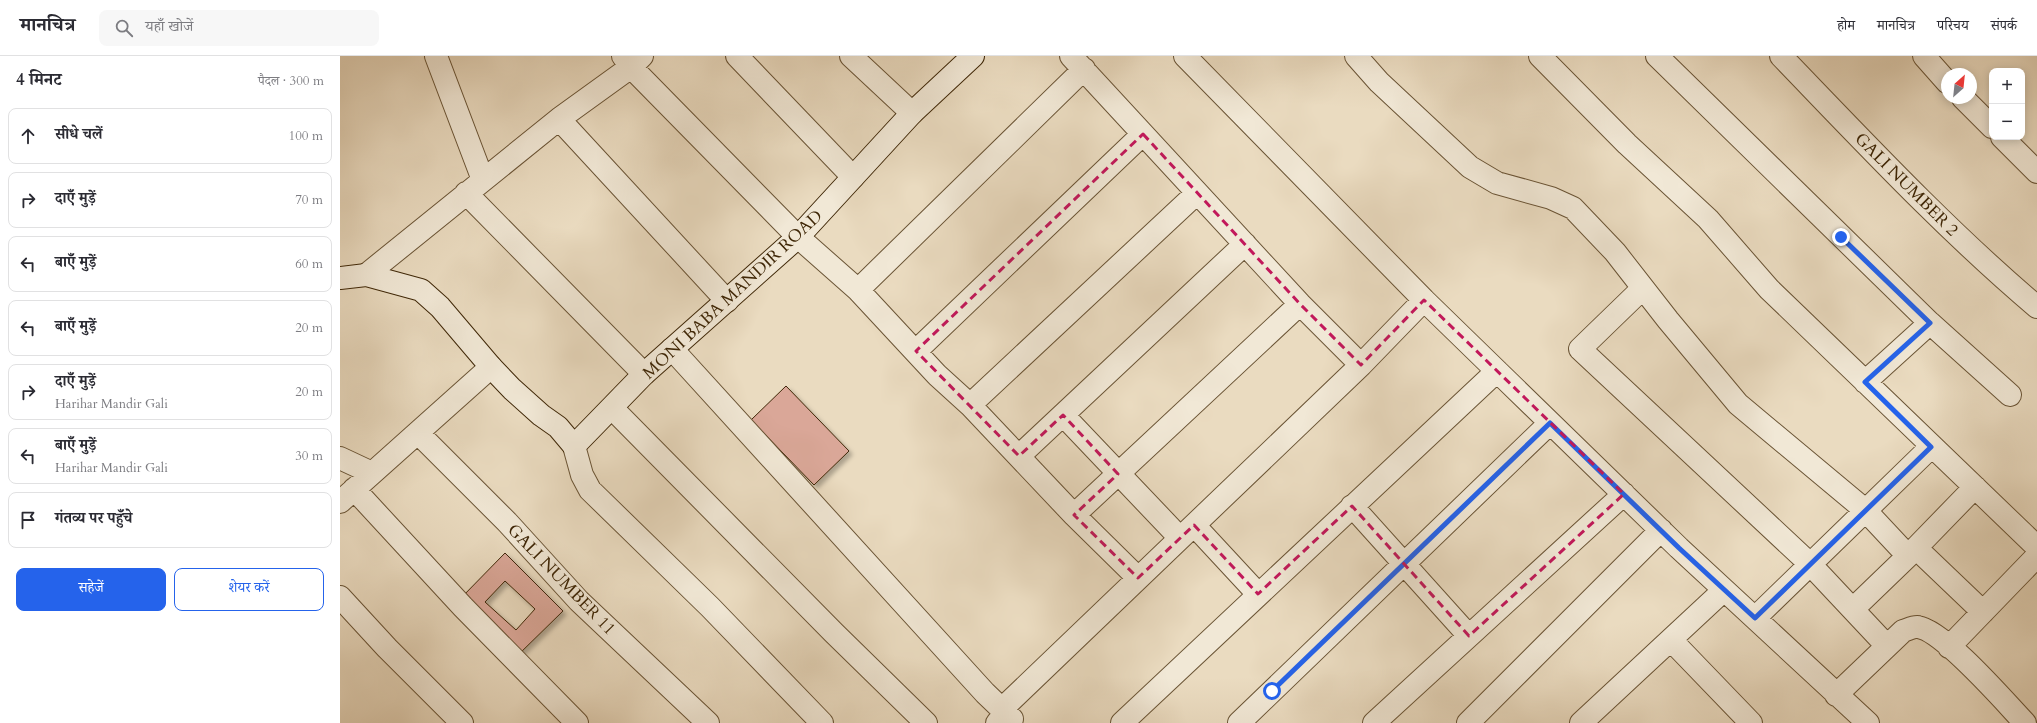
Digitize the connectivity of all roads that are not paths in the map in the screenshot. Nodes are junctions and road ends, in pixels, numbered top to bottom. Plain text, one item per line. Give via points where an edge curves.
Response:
1 (436, 56) edge
2 (737, 56) edge
3 (851, 56) edge
4 (973, 56) edge
5 (1185, 56) edge
6 (1356, 56) edge
7 (1540, 56) edge
8 (1658, 56) edge
9 (1781, 56) edge
10 (1924, 56) edge
11 (632, 60) edge
12 (1078, 63) edge
13 (1941, 75) edge
14 (1969, 104) edge
15 (912, 113) junction
16 (559, 119) junction
17 (1989, 124) edge
18 (1143, 134) junction
19 (2005, 140) edge
20 (2037, 172) edge
21 (853, 176) junction
22 (475, 187) junction
23 (1197, 193) junction
24 (798, 236) junction
25 (1245, 244) junction
26 (366, 275) junction
27 (340, 278) edge
28 (1643, 288) junction
29 (858, 290) junction
30 (1424, 300) junction
31 (727, 301) junction
32 (1300, 304) junction
33 (2037, 307) edge
34 (1930, 323) junction
35 (672, 349) junction
36 (916, 351) junction
37 (1361, 365) junction
38 (491, 367) junction
39 (1497, 371) junction
40 (644, 374) junction
41 (1865, 382) junction
42 (2010, 395) dead end
43 (970, 405) junction
44 (612, 408) junction
45 (1062, 415) junction
46 (1550, 423) junction
47 (418, 433) junction
48 (574, 446) junction
49 (1931, 447) junction
50 (1019, 456) junction
51 (340, 458) edge
52 (372, 473) junction
53 (1118, 474) junction
54 (1975, 487) junction
55 (1624, 494) junction
56 (347, 495) edge
57 (1352, 506) junction
58 (1865, 510) junction
59 (1074, 515) junction
60 (1661, 530) junction
61 (1187, 531) junction
62 (2037, 547) edge
63 (1912, 552) junction
64 (2037, 556) edge
65 (1404, 564) junction
66 (1810, 564) junction
67 (1138, 578) junction
68 (1724, 590) junction
69 (1258, 594) junction
70 (340, 597) edge
71 (1853, 609) junction
72 (1983, 612) junction
73 (1755, 618) junction
74 (1468, 636) junction
75 (1671, 640) junction
76 (1887, 646) junction
77 (1949, 647) junction
78 (1836, 695) junction
79 (1006, 720) edge
80 (1472, 722) edge
81 (462, 723) edge
82 (577, 723) edge
83 (708, 723) edge
84 (822, 723) edge
85 (926, 723) edge
86 (1122, 723) edge
87 (1239, 723) edge
88 (1374, 723) edge
89 (1581, 723) edge
90 (1751, 723) edge
91 (1868, 723) edge
92 (2025, 723) edge

1 - 22 street
2 - 21 street
3 - 15 street
4 - 15 street, MONI BABA MANDIR ROAD
5 - 30 street
6 - 28 street via 1379,82 1470,167 1497,183 1551,198 1573,208 1615,252
7 - 41 street via 1627,144 1708,219 1769,290
8 - 34 street
9 - 33 street, GALI NUMBER 2 via 1884,162 2006,281
10 - 13 street
11 - 16 street
11 - 24 street
12 - 18 street
12 - 29 street
14 - 17 street
15 - 21 street, MONI BABA MANDIR ROAD
16 - 22 street
16 - 31 street
18 - 23 street
18 - 36 street
19 - 20 street
21 - 24 street, MONI BABA MANDIR ROAD
22 - 26 street
22 - 40 street
23 - 25 street
23 - 43 street
24 - 29 street
24 - 31 street, MONI BABA MANDIR ROAD
25 - 32 street
25 - 45 street
26 - 27 street
26 - 38 street via 421,290 440,307
28 - 58 street via 1738,404
28 - 66 street via 1580,349
29 - 36 street
30 - 37 street
30 - 39 street
31 - 35 street, MONI BABA MANDIR ROAD
32 - 37 street
32 - 53 street
34 - 41 street
34 - 42 street
35 - 40 street, MONI BABA MANDIR ROAD
35 - 79 street via 985,693
36 - 43 street
37 - 61 street
38 - 47 street
38 - 48 street via 523,399 558,427
39 - 46 street
39 - 57 street
40 - 44 street, MONI BABA MANDIR ROAD
41 - 49 street
43 - 50 street
44 - 48 street, MONI BABA MANDIR ROAD
44 - 85 street
45 - 50 street
45 - 53 street
46 - 55 street
46 - 65 street
47 - 52 street
47 - 83 street, GALI NUMBER 11 via 507,522 579,601
48 - 84 street via 582,475 590,490 710,607
49 - 54 street
49 - 58 street
50 - 59 street
51 - 52 street
52 - 56 street
53 - 59 street
53 - 61 street
54 - 62 street
54 - 63 street
55 - 60 street
55 - 74 street
56 - 82 street via 463,607
57 - 65 street
57 - 69 street
58 - 63 street
58 - 66 street
59 - 67 street
60 - 68 street
60 - 80 street
61 - 67 street
61 - 69 street
63 - 71 street
63 - 72 street
64 - 72 street
65 - 74 street
65 - 87 street
66 - 71 street
66 - 73 street
67 - 79 street via 1003,708
68 - 73 street
68 - 75 street
69 - 86 street
70 - 81 street
71 - 76 street
72 - 77 street
73 - 78 street
74 - 88 street
75 - 89 street
75 - 90 street
76 - 77 street via 1903,631 1917,627 1935,634
76 - 78 street
77 - 92 street
78 - 91 street

